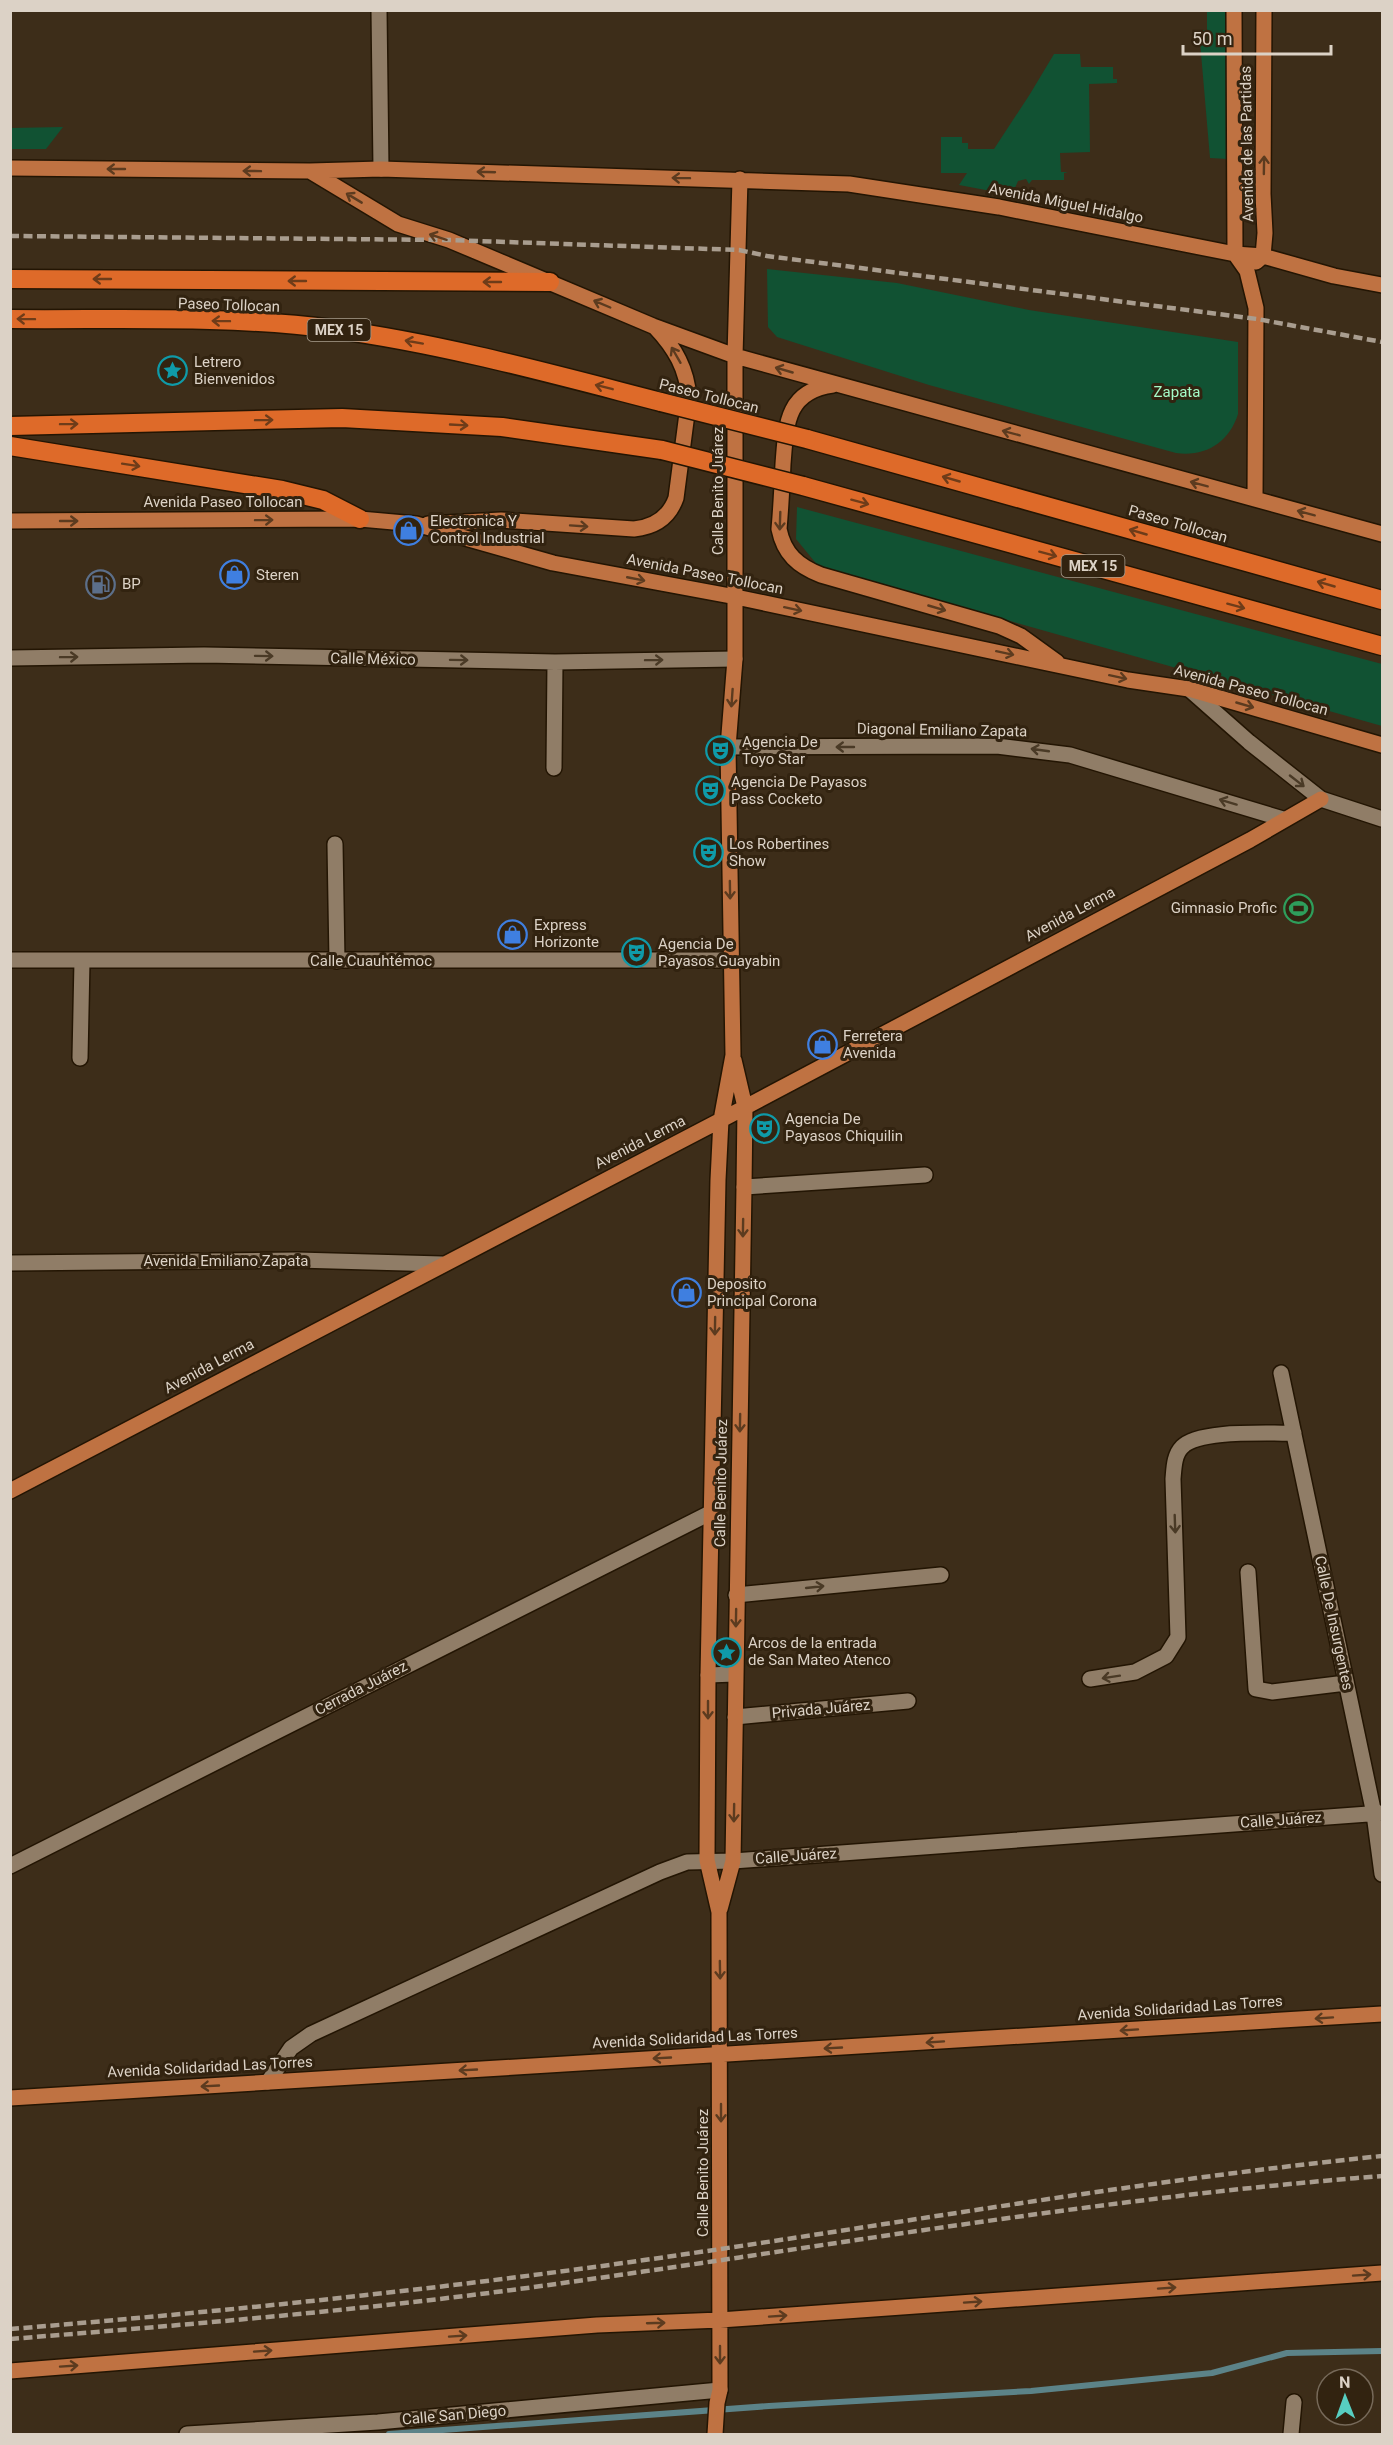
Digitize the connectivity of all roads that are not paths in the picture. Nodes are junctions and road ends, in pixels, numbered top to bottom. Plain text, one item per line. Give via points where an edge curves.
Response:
1 (379, 10) edge
2 (1234, 10) edge
3 (1264, 10) edge
4 (10, 168) edge
5 (381, 169) junction
6 (310, 171) junction
7 (740, 179) junction
8 (1235, 254) junction
9 (1263, 256) junction
10 (1247, 271) junction
11 (10, 279) edge
12 (550, 282) junction
13 (1383, 285) edge
14 (10, 319) edge
15 (653, 326) junction
16 (735, 356) junction
17 (833, 385) junction
18 (10, 426) edge
19 (10, 446) edge
20 (1255, 500) junction
21 (360, 519) junction
22 (10, 521) edge
23 (416, 524) junction
24 (1383, 534) edge
25 (736, 597) junction
26 (1383, 600) edge
27 (1383, 646) edge
28 (10, 658) edge
29 (735, 659) junction
30 (555, 662) junction
31 (1061, 665) junction
32 (1189, 689) junction
33 (1383, 745) edge
34 (728, 747) junction
35 (554, 768) dead end
36 (1321, 799) junction
37 (1283, 819) junction
38 (1383, 819) edge
39 (335, 844) dead end
40 (10, 960) edge
41 (731, 960) junction
42 (82, 961) junction
43 (337, 961) junction
44 (733, 1055) junction
45 (80, 1058) dead end
46 (745, 1107) junction
47 (721, 1120) junction
48 (925, 1175) dead end
49 (744, 1187) junction
50 (10, 1263) edge
51 (442, 1264) junction
52 (1281, 1373) dead end
53 (1294, 1433) junction
54 (10, 1491) edge
55 (712, 1512) junction
56 (1248, 1572) dead end
57 (941, 1575) dead end
58 (736, 1595) junction
59 (735, 1674) junction
60 (708, 1675) junction
61 (1090, 1679) dead end
62 (1346, 1683) junction
63 (908, 1701) dead end
64 (735, 1718) junction
65 (1378, 1813) edge
66 (707, 1860) junction
67 (733, 1861) junction
68 (10, 1866) edge
69 (1383, 1874) edge
70 (719, 1912) junction
71 (1383, 2014) edge
72 (721, 2055) junction
73 (268, 2082) junction
74 (10, 2098) edge
75 (1383, 2273) edge
76 (720, 2320) junction
77 (10, 2371) edge
78 (718, 2396) junction
79 (1294, 2402) dead end
80 (378, 2428) edge
81 (257, 2432) edge
82 (196, 2434) edge
83 (715, 2434) edge
84 (1291, 2434) edge

1 - 5 street
2 - 8 main road, Avenida de las Partidas
9 -> 3 main road, Avenida de las Partidas
6 -> 4 main road
5 - 6 main road
7 -> 5 main road
12 -> 6 main road via 449,240 398,224
7 - 8 main road, Avenida Miguel Hidalgo via 873,187 999,207
7 - 16 main road, Calle Benito Juárez
8 - 9 main road, Avenida Miguel Hidalgo
8 - 10 main road
9 - 10 main road
9 - 13 main road, Avenida Miguel Hidalgo
10 - 20 main road via 1257,319
12 -> 11 highway
15 -> 12 main road
26 -> 14 highway, Paseo Tollocan / MEX 15, bridge via 807,439 419,342 237,321
15 - 16 main road
23 -> 15 main road via 501,520 624,529 643,528 660,521 673,508 676,498 688,398 681,361
17 -> 16 main road
16 - 25 main road, Calle Benito Juárez
20 -> 17 main road
17 -> 31 main road via 806,394 788,417 779,529 792,558 821,575 999,626 1021,636
18 -> 27 highway, MEX 15, bridge via 342,418 502,427 662,450
19 -> 21 highway via 282,490 323,500
24 -> 20 main road
22 -> 21 main road, Avenida Paseo Tollocan
21 - 23 main road, Avenida Paseo Tollocan
23 -> 25 main road, Avenida Paseo Tollocan via 553,563
25 - 29 main road, Calle Benito Juárez
25 -> 31 main road, Avenida Paseo Tollocan
28 -> 30 street, Calle México via 204,655
30 -> 29 street, Calle México
29 -> 34 main road, Calle Benito Juárez
30 - 35 street
31 -> 32 main road, Avenida Paseo Tollocan
32 -> 33 main road, Avenida Paseo Tollocan
32 -> 36 street
37 -> 34 street, Diagonal Emiliano Zapata via 1070,754 1042,750 997,746
34 -> 41 main road, Calle Benito Juárez
36 - 37 main road
36 - 38 street
37 - 46 main road, Avenida Lerma
39 - 43 street
40 - 42 street, Calle Cuauhtémoc
41 - 43 street, Calle Cuauhtémoc
41 - 44 main road, Calle Benito Juárez
42 - 43 street, Calle Cuauhtémoc
42 - 45 street
44 - 46 main road, Calle Benito Juárez
44 - 47 main road, Calle Benito Juárez
46 - 47 main road, Avenida Lerma
46 - 49 main road, Calle Benito Juárez
47 - 51 main road, Avenida Lerma
47 -> 55 main road, Calle Benito Juárez
48 - 49 street
49 -> 58 main road, Calle Benito Juárez
50 - 51 street, Avenida Emiliano Zapata via 297,1260
51 - 54 main road, Avenida Lerma
52 - 53 street, Calle De Insurgentes
53 -> 61 street via 1223,1434 1182,1446 1174,1466 1178,1637 1166,1656 1135,1672
53 - 62 street, Calle De Insurgentes
55 - 60 main road, Calle Benito Juárez
55 - 68 street, Cerrada Juárez
56 - 62 street via 1256,1689 1272,1692
58 -> 57 street
58 -> 59 main road, Calle Benito Juárez
59 - 60 street
59 - 64 main road, Calle Benito Juárez
60 -> 66 main road, Calle Benito Juárez
62 - 65 street, Calle De Insurgentes
63 - 64 street, Privada Juárez
64 -> 67 main road, Calle Benito Juárez
65 - 67 street, Calle Juárez
65 - 69 street, Calle De Insurgentes
66 - 67 street, Calle Juárez
66 - 70 main road, Calle Benito Juárez
66 - 73 street, Calle Juárez via 674,1866 311,2034 291,2048
67 - 70 main road, Calle Benito Juárez
70 -> 72 main road, Calle Benito Juárez
71 -> 72 main road, Avenida Solidaridad Las Torres
72 -> 73 main road, Avenida Solidaridad Las Torres
72 -> 76 main road, Calle Benito Juárez
73 -> 74 main road, Avenida Solidaridad Las Torres
76 -> 75 main road
77 -> 76 main road via 597,2325
76 -> 78 main road, Calle Benito Juárez
78 - 80 street, Calle San Diego
78 - 83 main road, Calle Benito Juárez
79 - 84 street
80 - 81 street, Calle San Diego
81 - 82 street, Calle San Diego

